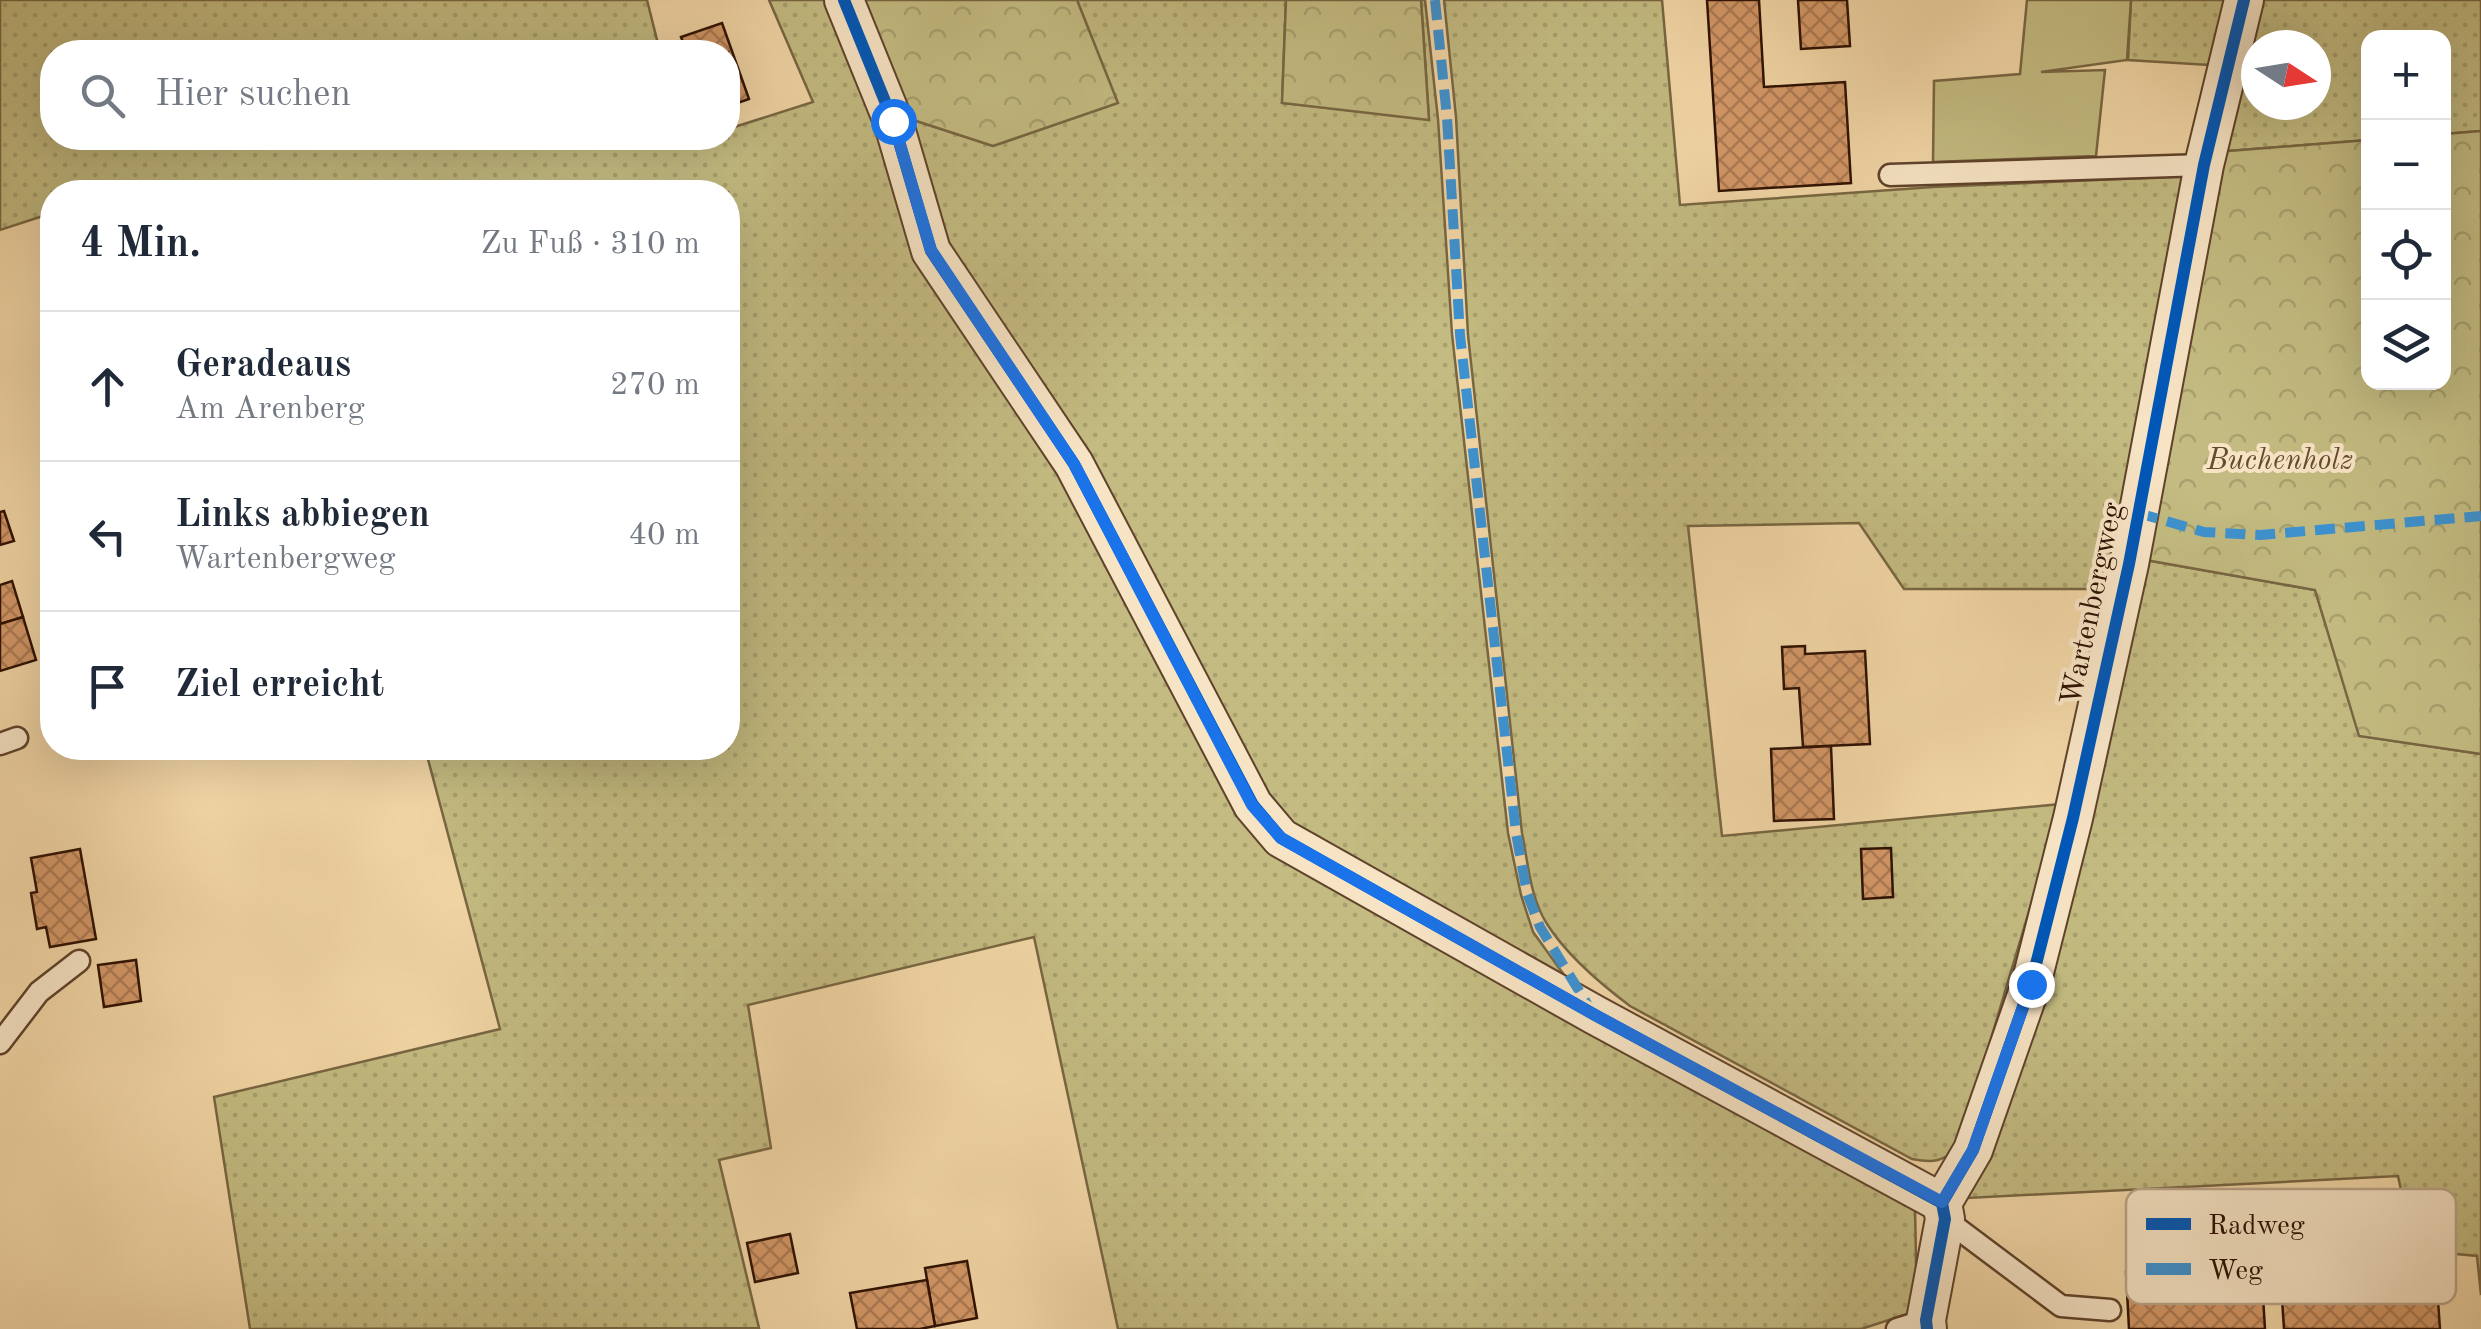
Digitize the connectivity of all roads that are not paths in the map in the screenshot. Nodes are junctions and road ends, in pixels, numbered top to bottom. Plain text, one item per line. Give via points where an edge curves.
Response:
1 (844, 0) edge
2 (2244, 0) edge
3 (2204, 164) junction
4 (1890, 175) dead end
5 (79, 961) dead end
6 (0, 1044) edge
7 (1944, 1211) junction
8 (2110, 1310) dead end
9 (1916, 1326) edge

1 - 7 street via 893,121 931,250 1074,464 1252,805 1281,838
2 - 3 street, Wartenbergweg
3 - 4 lane
3 - 7 street, Wartenbergweg via 2129,564 2073,818 2031,984 1973,1150
5 - 6 lane via 39,992
7 - 8 lane via 2061,1306
7 - 9 street

